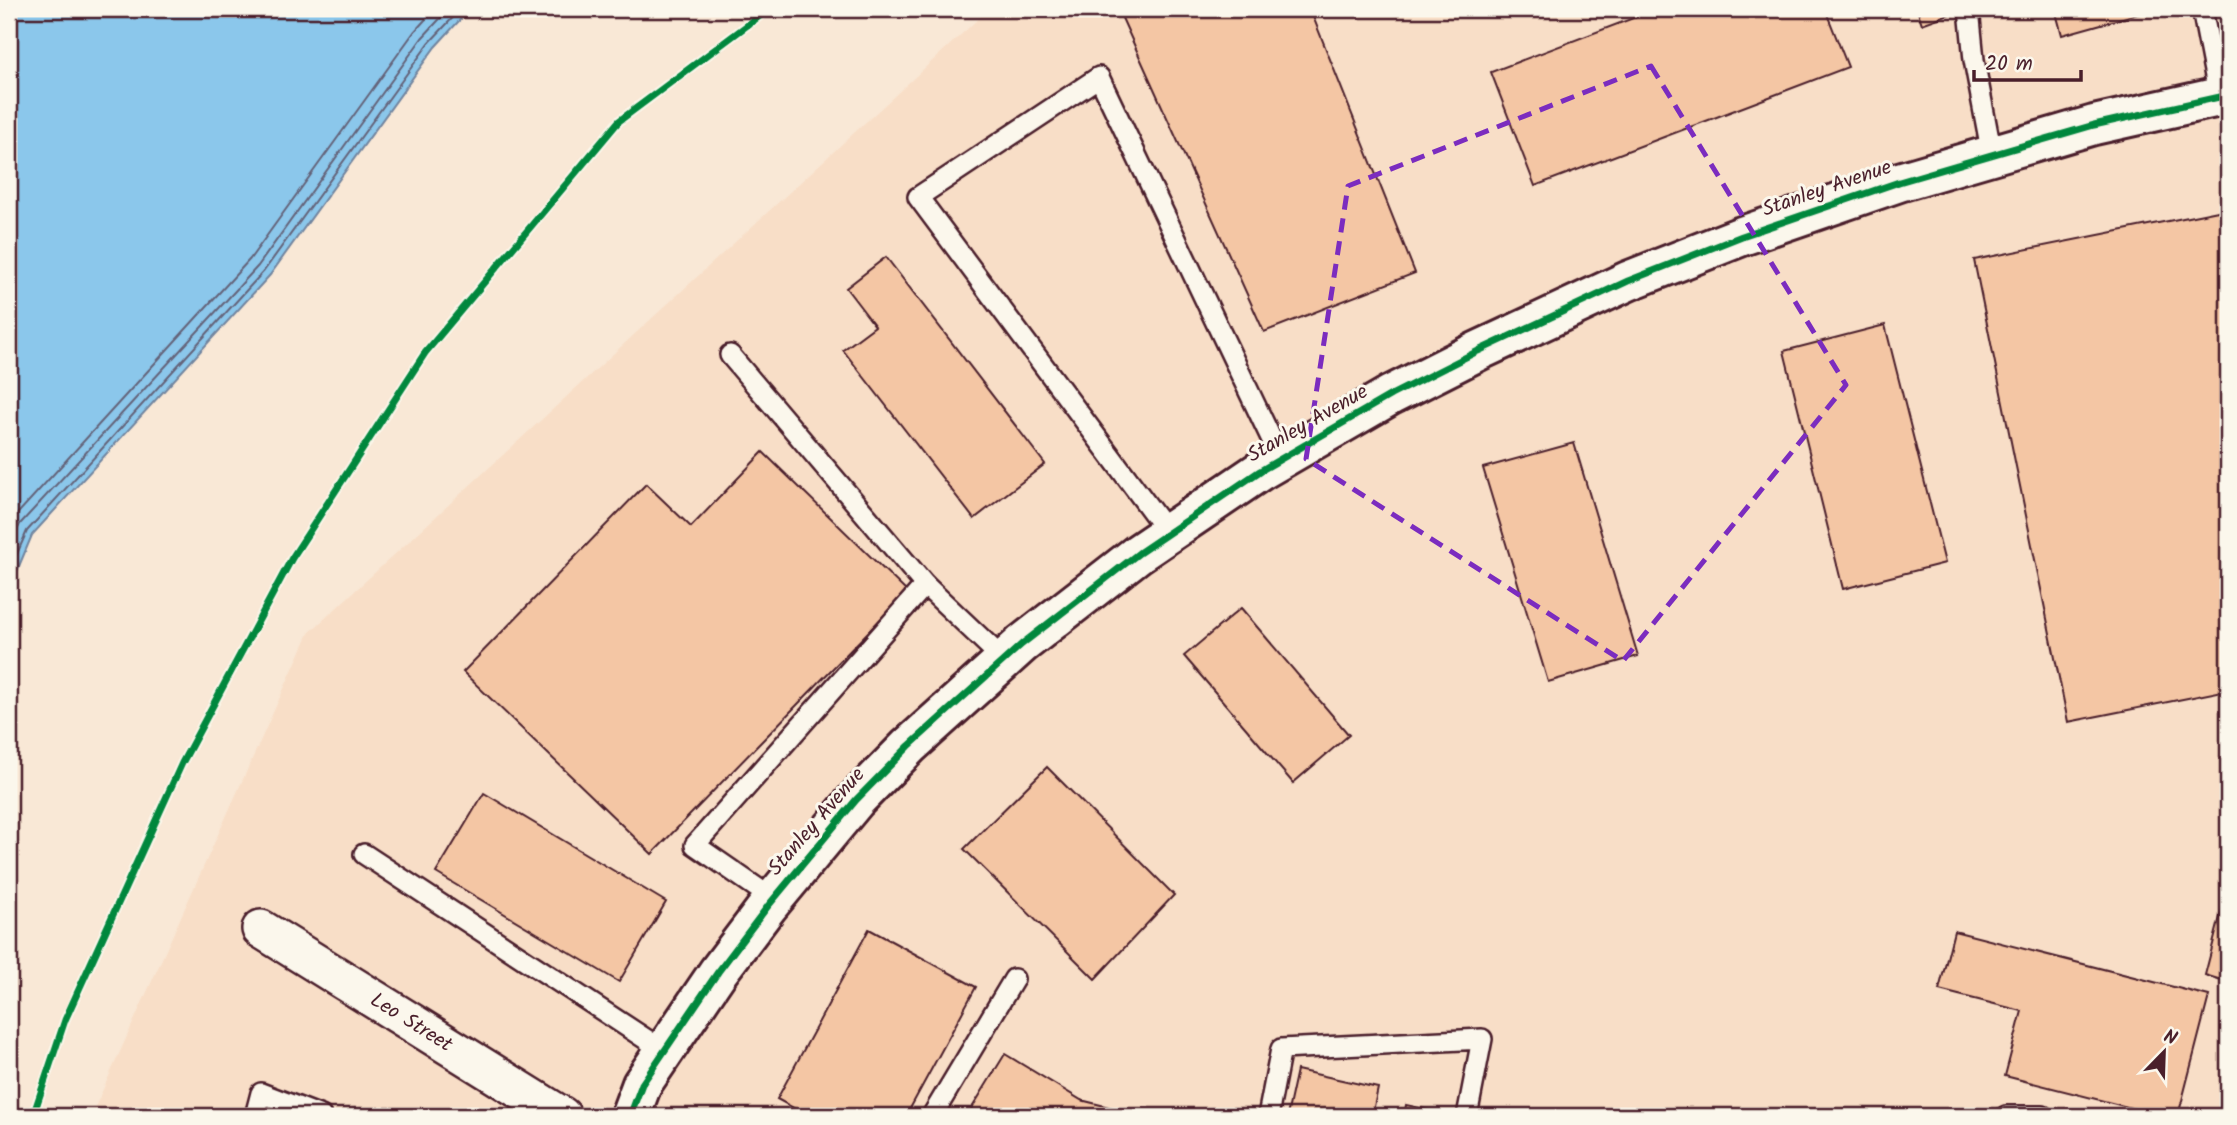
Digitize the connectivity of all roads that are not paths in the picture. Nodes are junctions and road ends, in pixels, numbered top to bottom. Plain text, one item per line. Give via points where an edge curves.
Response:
1 (1969, 9) edge
2 (2203, 9) edge
3 (2224, 96) edge
4 (1992, 155) junction
5 (730, 355) dead end
6 (1281, 459) junction
7 (1168, 533) junction
8 (925, 585) junction
9 (1004, 660) junction
10 (364, 854) dead end
11 (774, 899) junction
12 (261, 929) dead end
13 (1014, 979) dead end
14 (664, 1051) junction
15 (255, 1116) edge
16 (321, 1116) edge
17 (562, 1116) edge
18 (630, 1116) edge
19 (932, 1116) edge
20 (1268, 1116) edge
21 (1467, 1116) edge
22 (2006, 1116) edge
23 (2043, 1116) edge

1 - 4 lane
2 - 3 lane
3 - 4 street, Stanley Avenue via 2094,125
4 - 6 street, Stanley Avenue via 1742,236 1628,281 1453,363
5 - 8 lane
6 - 7 street, Stanley Avenue
6 - 7 lane via 1099,77 918,197
7 - 9 street, Stanley Avenue
8 - 9 lane
8 - 11 lane via 695,845
9 - 11 street, Stanley Avenue via 856,800
10 - 14 lane
11 - 14 street, Stanley Avenue
12 - 17 street, Leo Street
13 - 19 lane
14 - 18 street, Stanley Avenue via 642,1084
15 - 16 lane via 261,1093
20 - 21 lane via 1281,1049 1482,1039
22 - 23 lane

